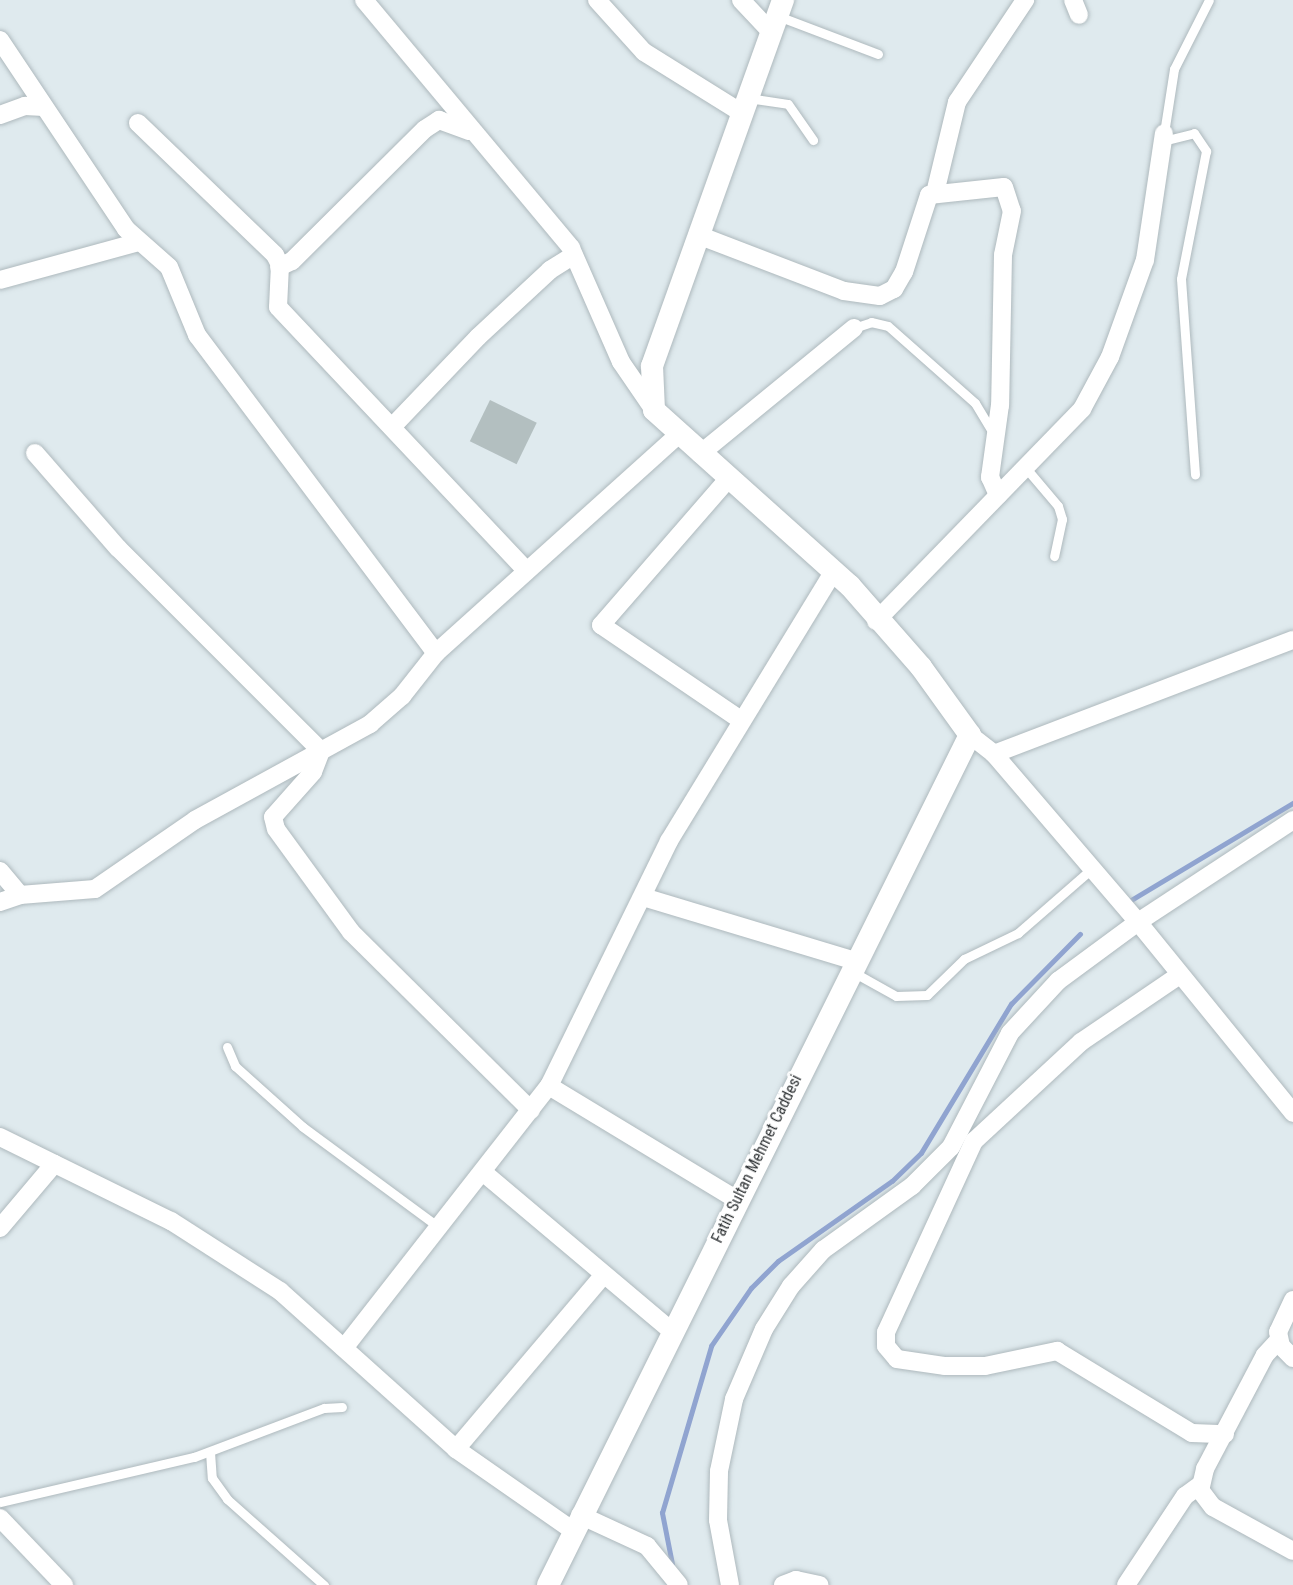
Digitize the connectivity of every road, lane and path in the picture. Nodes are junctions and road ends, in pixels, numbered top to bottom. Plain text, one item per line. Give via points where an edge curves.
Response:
1 (364, 0) edge
2 (597, 0) edge
3 (741, 0) edge
4 (1025, 0) edge
5 (1209, 0) edge
6 (777, 16) edge
7 (0, 40) edge
8 (878, 54) dead end
9 (745, 105) junction
10 (44, 107) junction
11 (0, 115) edge
12 (138, 123) dead end
13 (476, 134) junction
14 (1164, 137) junction
15 (813, 140) dead end
16 (935, 193) junction
17 (698, 235) junction
18 (139, 242) junction
19 (574, 255) junction
20 (279, 267) junction
21 (0, 280) edge
22 (854, 328) joint
23 (654, 410) junction
24 (392, 427) junction
25 (679, 434) junction
26 (996, 438) junction
27 (35, 453) dead end
28 (700, 454) junction
29 (1025, 467) junction
30 (1195, 475) dead end
31 (729, 478) junction
32 (998, 495) junction
33 (1054, 556) dead end
34 (525, 569) junction
35 (834, 571) junction
36 (876, 621) junction
37 (1293, 640) edge
38 (436, 652) junction
39 (741, 720) junction
40 (970, 735) junction
41 (321, 751) junction
42 (994, 754) junction
43 (1293, 820) edge
44 (0, 871) edge
45 (1089, 871) junction
46 (20, 895) junction
47 (643, 897) junction
48 (0, 902) edge
49 (1138, 922) junction
50 (852, 965) junction
51 (1178, 976) junction
52 (227, 1047) dead end
53 (549, 1086) junction
54 (531, 1110) junction
55 (1293, 1113) edge
56 (0, 1137) edge
57 (54, 1164) junction
58 (484, 1173) junction
59 (737, 1200) junction
60 (0, 1228) edge
61 (440, 1228) junction
62 (602, 1277) junction
63 (1293, 1300) edge
64 (673, 1332) junction
65 (1279, 1340) junction
66 (344, 1348) junction
67 (1293, 1358) edge
68 (342, 1407) dead end
69 (1225, 1434) junction
70 (456, 1449) junction
71 (210, 1452) junction
72 (1200, 1485) junction
73 (0, 1502) edge
74 (0, 1518) edge
75 (576, 1523) junction
76 (1293, 1551) edge
77 (64, 1585) edge
78 (324, 1585) edge
79 (548, 1585) edge
80 (679, 1585) edge
81 (730, 1585) edge
82 (783, 1585) edge
83 (819, 1585) edge
84 (1126, 1585) edge

1 - 13 street
2 - 9 street via 644,52
3 - 6 street
4 - 16 street via 957,102
5 - 14 lane via 1174,69
6 - 8 lane
6 - 9 street
7 - 10 street
9 - 15 lane via 788,104
9 - 17 street
10 - 11 street via 25,106
10 - 18 street via 94,186
12 - 20 street via 257,235
13 - 19 street
13 - 20 street via 449,121 433,123 292,261
14 - 29 street via 1145,261 1110,357 1082,409
14 - 30 lane via 1194,133 1206,151 1181,279
16 - 17 street via 917,219 894,289 880,296 844,291
16 - 26 street via 996,185 1010,197 1001,283
17 - 23 street via 652,366
18 - 21 street
18 - 38 street via 169,267 197,335
19 - 23 street via 621,362
19 - 24 street via 550,270 478,337
20 - 24 street via 278,307
22 - 26 lane via 871,322 888,326 975,403
22 - 28 street
23 - 25 street
24 - 34 street
25 - 28 street
25 - 34 street
26 - 32 street via 990,477
27 - 41 street via 118,548
28 - 31 street
29 - 32 street
29 - 33 lane via 1058,507 1062,519
31 - 35 street
31 - 39 street via 601,625
32 - 36 street
34 - 38 street
35 - 36 street
35 - 39 street
36 - 40 street via 921,667
37 - 42 street
38 - 41 street via 370,724
39 - 47 street via 669,841
40 - 42 street
40 - 50 street, Fatih Sultan Mehmet Caddesi
41 - 46 street via 195,820 95,889
41 - 54 street via 313,772 273,817 276,830 351,932
42 - 45 street
43 - 49 street
44 - 46 street
45 - 49 street
45 - 50 lane via 1018,933 964,959 927,995 896,996
46 - 48 street
47 - 50 street
47 - 53 street
49 - 51 street
49 - 81 street via 1040,997 998,1053 951,1147 912,1186 823,1250 777,1306 743,1376 723,1447 718,1520
50 - 59 street, Fatih Sultan Mehmet Caddesi
51 - 55 street
51 - 69 street via 1081,1042 974,1141 886,1332 886,1346 897,1359 945,1366 985,1366 1057,1351 1192,1433
52 - 61 lane via 236,1066 303,1127
53 - 54 street
53 - 59 street
54 - 58 street
56 - 57 street
57 - 60 street
57 - 66 street via 171,1221 280,1290
58 - 61 street
58 - 62 street
59 - 64 street, Fatih Sultan Mehmet Caddesi
61 - 66 street
62 - 64 street
62 - 70 street
63 - 65 street via 1279,1324
64 - 75 street, Fatih Sultan Mehmet Caddesi
65 - 67 street
65 - 69 street via 1259,1366
66 - 70 street
68 - 71 lane via 324,1408
69 - 72 street
70 - 75 street
71 - 73 lane
71 - 78 lane via 212,1478 227,1499
72 - 76 street via 1208,1504
72 - 84 street via 1185,1496
74 - 77 street
75 - 79 street, Fatih Sultan Mehmet Caddesi
75 - 80 street via 647,1546
82 - 83 street via 796,1580

